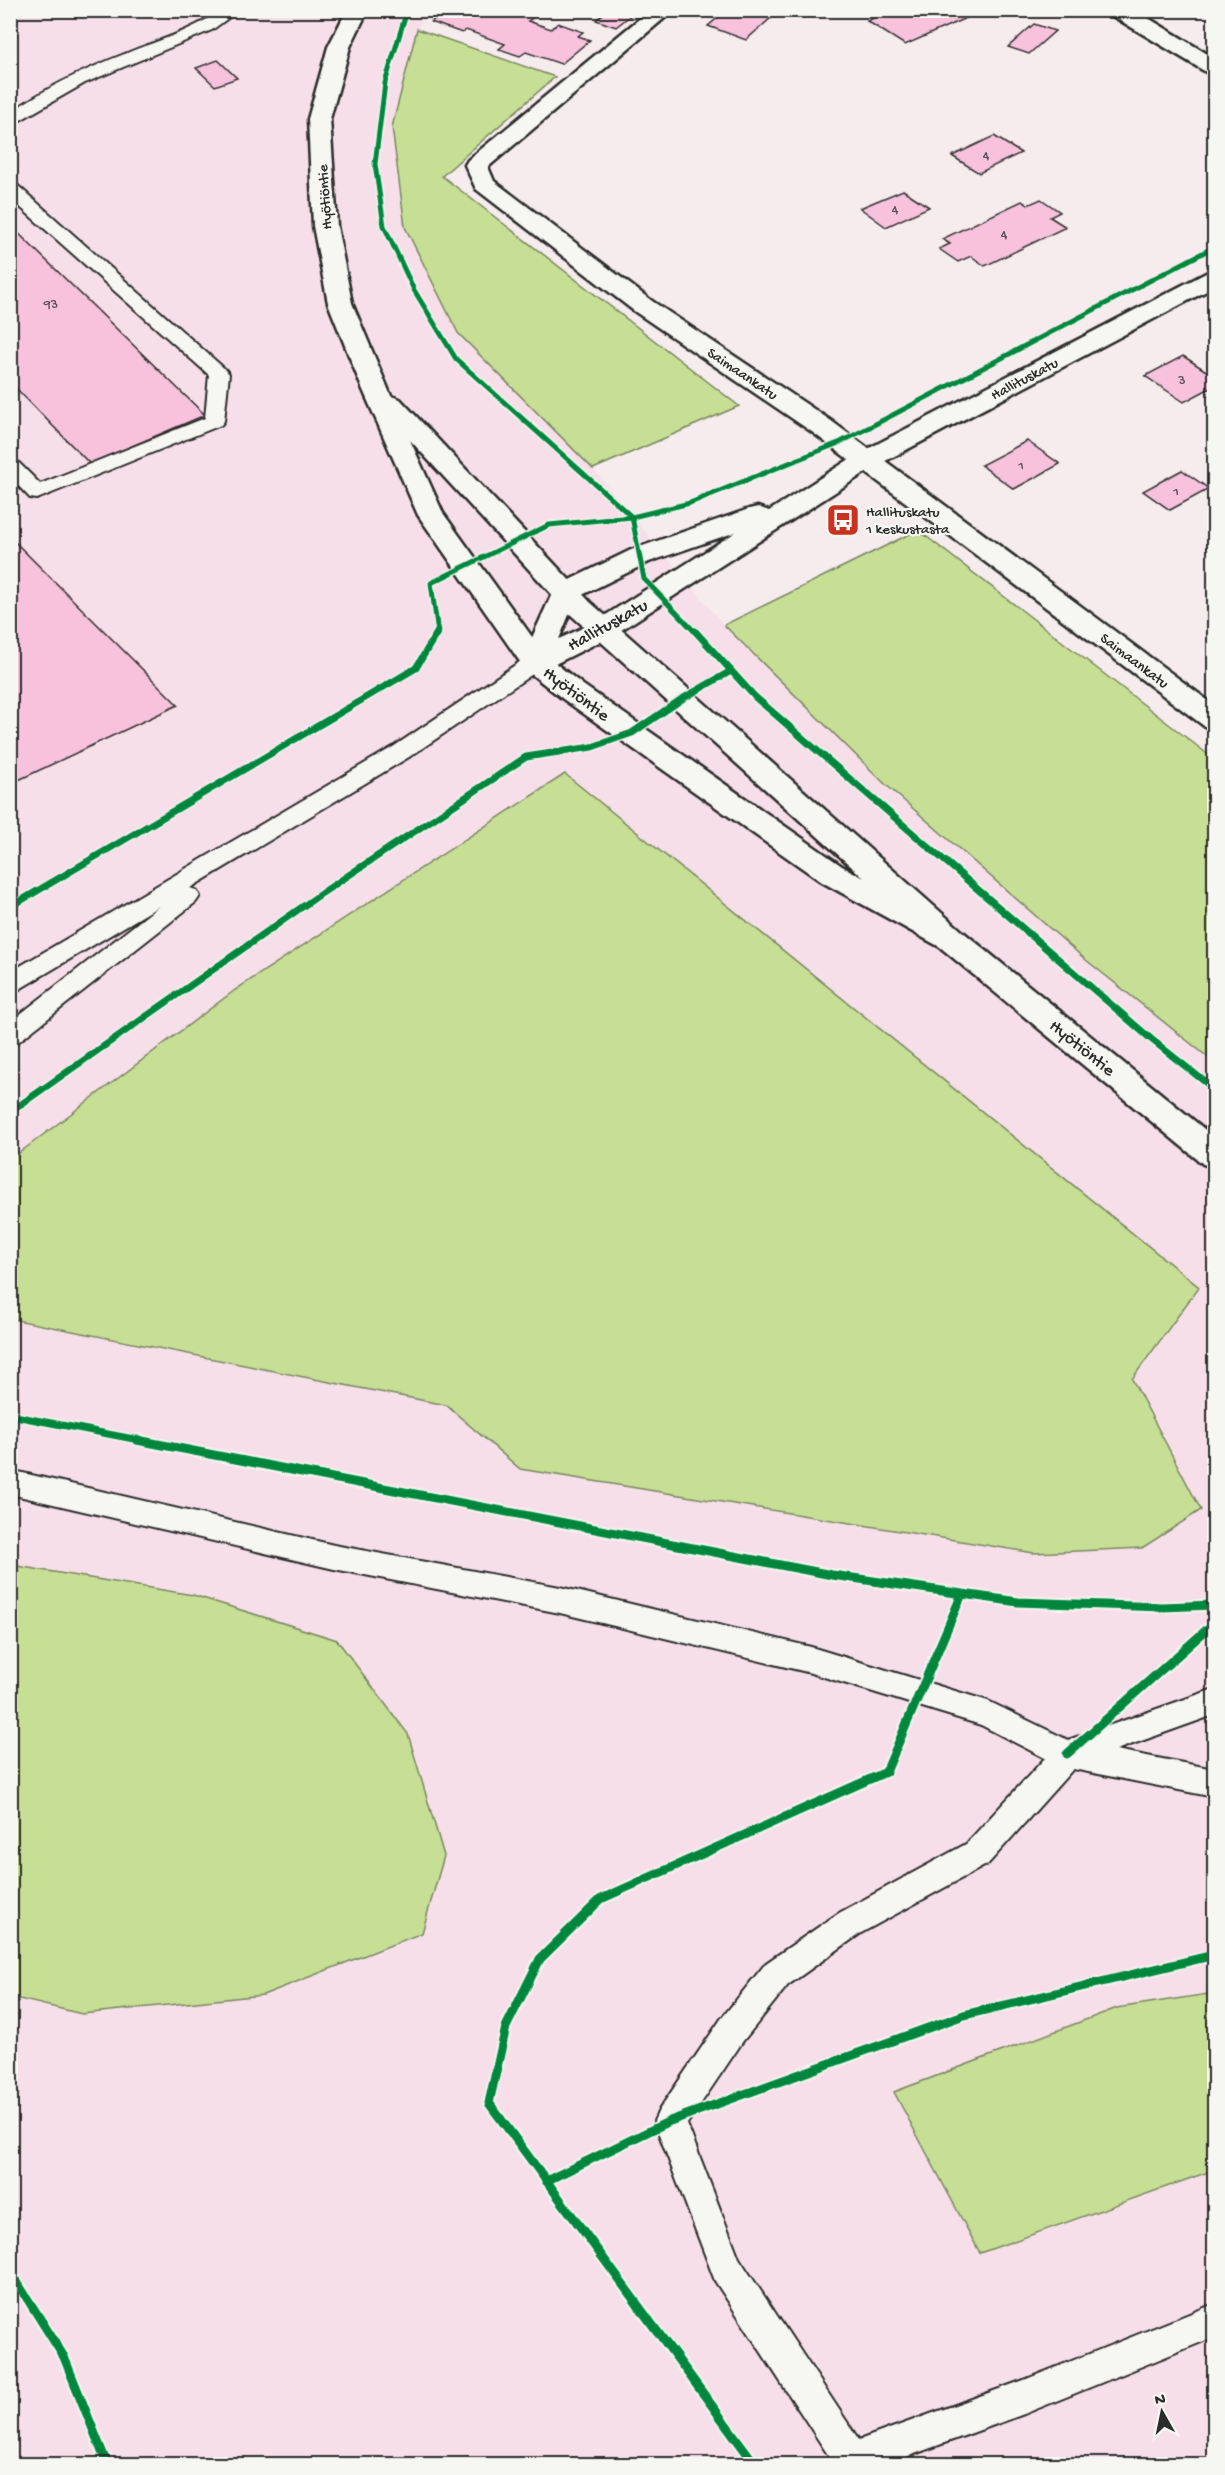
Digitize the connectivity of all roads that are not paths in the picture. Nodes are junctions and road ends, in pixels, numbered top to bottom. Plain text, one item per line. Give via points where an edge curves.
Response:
1 (231, 10) edge
2 (358, 10) edge
3 (664, 10) edge
4 (1119, 10) edge
5 (1215, 67) edge
6 (10, 121) edge
7 (10, 188) edge
8 (1215, 278) edge
9 (372, 383) junction
10 (865, 461) junction
11 (10, 465) edge
12 (805, 498) junction
13 (565, 593) junction
14 (605, 628) junction
15 (535, 662) junction
16 (1215, 719) edge
17 (263, 836) junction
18 (951, 939) junction
19 (10, 984) edge
20 (10, 1036) edge
21 (1215, 1155) edge
22 (10, 1482) edge
23 (1215, 1702) edge
24 (1067, 1754) junction
25 (1215, 1783) edge
26 (1215, 2321) edge
27 (853, 2462) edge

1 - 6 lane via 215,24 121,61 38,100
2 - 9 street, Hyötiöntie via 339,47 319,119 325,226 340,303
3 - 10 street, Saimaankatu via 476,165 484,184 643,306 821,426
4 - 5 street
7 - 11 lane via 219,374 214,421 37,493
8 - 10 street, Hallituskatu
9 - 13 street, Hyötiöntie
9 - 15 street, Hyötiöntie via 431,515
10 - 12 street, Hallituskatu
10 - 16 street, Saimaankatu
12 - 13 street, Hallituskatu via 640,556
12 - 14 street, Hallituskatu
13 - 14 street, Hyötiöntie
13 - 15 street, Hallituskatu
14 - 15 street, Hallituskatu
14 - 18 street, Hyötiöntie
15 - 17 lane via 450,720
15 - 18 street, Hyötiöntie via 832,874
17 - 19 lane
17 - 20 lane
18 - 21 street, Hyötiöntie
22 - 24 lane via 334,1557 560,1600 812,1660 988,1714
23 - 24 lane
24 - 25 lane
24 - 27 lane via 976,1854 850,1923 777,1974 732,2030 670,2121 727,2269
26 - 27 lane

